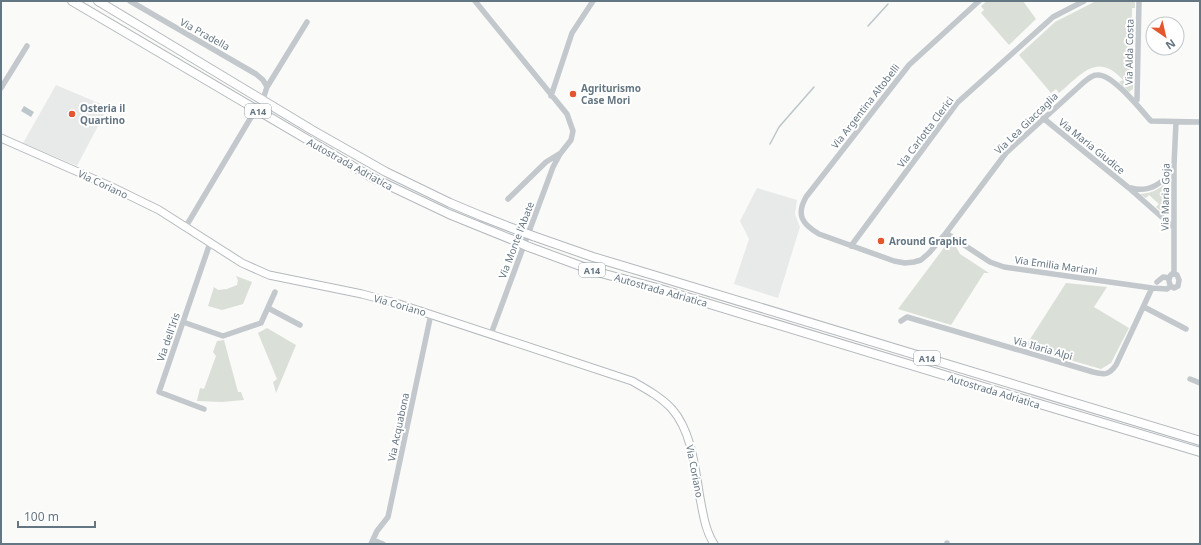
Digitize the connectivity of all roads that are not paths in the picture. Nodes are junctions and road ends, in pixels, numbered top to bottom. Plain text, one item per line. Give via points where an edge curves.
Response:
1 (72, 1) edge
2 (98, 1) edge
3 (130, 1) edge
4 (475, 1) edge
5 (593, 1) edge
6 (979, 1) edge
7 (1084, 1) edge
8 (1139, 1) edge
9 (307, 22) dead end
10 (27, 46) dead end
11 (267, 87) junction
12 (1, 88) edge
13 (264, 96) dead end
14 (551, 96) junction
15 (1135, 103) junction
16 (253, 114) dead end
17 (1043, 118) junction
18 (1176, 122) junction
19 (1200, 122) edge
20 (1, 138) edge
21 (560, 154) junction
22 (1174, 165) junction
23 (1129, 188) junction
24 (508, 199) dead end
25 (1173, 227) junction
26 (185, 228) junction
27 (946, 233) junction
28 (819, 234) joint
29 (210, 243) junction
30 (851, 246) junction
31 (1174, 273) junction
32 (1169, 278) junction
33 (1157, 282) dead end
34 (1171, 286) junction
35 (1152, 288) junction
36 (274, 292) dead end
37 (1144, 307) junction
38 (268, 308) junction
39 (431, 314) junction
40 (901, 321) dead end
41 (183, 322) junction
42 (300, 325) dead end
43 (1186, 329) dead end
44 (490, 334) junction
45 (1190, 379) dead end
46 (1200, 383) edge
47 (204, 409) dead end
48 (1200, 441) edge
49 (1200, 452) edge
50 (372, 542) edge
51 (383, 544) edge
52 (714, 544) edge

1 - 49 highway, Autostrada Adriatica / A14, bridge via 371,178 529,247 596,272 657,288
2 - 48 highway, Autostrada Adriatica / A14, bridge via 312,130 386,172 456,206 593,257
3 - 11 street, Via Pradella via 256,74
4 - 14 street, Via Monte l'Abate
5 - 14 street via 572,33
6 - 28 street, Via Argentina Altobelli via 909,65 806,197 801,205 801,214 807,226
7 - 30 street, Via Carlotta Clerici via 1053,17 957,103
8 - 15 street, Via Alda Costa
9 - 11 street
10 - 12 street
11 - 13 street
14 - 21 street, Via Monte l'Abate via 567,114 573,131
15 - 17 street, Via Lea Giaccaglia via 1110,79 1098,74 1090,77
15 - 18 street, Via Lea Giaccaglia via 1151,121
16 - 26 street
17 - 23 street, Via Maria Giudice
17 - 27 street, Via Lea Giaccaglia via 1006,153
18 - 19 street, Via Lea Giaccaglia
18 - 22 street, Via Maria Goja
20 - 26 main road, Via Coriano via 112,187 159,210
21 - 24 street, Via Monte l'Abate via 546,162
21 - 44 street, Via Monte l'Abate via 553,166
22 - 23 street, Via Maria Giudice via 1171,172 1154,186 1142,190
22 - 25 street, Via Maria Goja
23 - 25 street, Via Maria Giudice
25 - 31 street, Via Maria Goja
26 - 29 main road, Via Coriano
27 - 30 street, Via Lea Giaccaglia via 930,253 914,262 894,261
27 - 35 street, Via Emilia Mariani via 990,262 1004,267
28 - 30 street, Via Lea Giaccaglia
29 - 39 main road, Via Coriano via 242,263 269,275 362,294
29 - 41 street, Via dell'Iris
31 - 32 street
31 - 34 street via 1179,283 1174,288
32 - 33 street via 1163,277
32 - 34 street
34 - 35 street, Via Emilia Mariani via 1167,289
35 - 37 street, Via Ilaria Alpi
36 - 38 street
37 - 40 street, Via Ilaria Alpi via 1116,364 1107,374 908,317
37 - 43 street
38 - 41 street via 261,323 223,336
38 - 42 street
39 - 44 main road, Via Coriano
39 - 50 street, Via Acquabona via 388,517
41 - 47 street, Via dell'Iris via 159,392
44 - 52 main road, Via Coriano via 632,381 671,408 688,438 695,463 704,520
45 - 46 street
50 - 51 street, Via Acquabona

